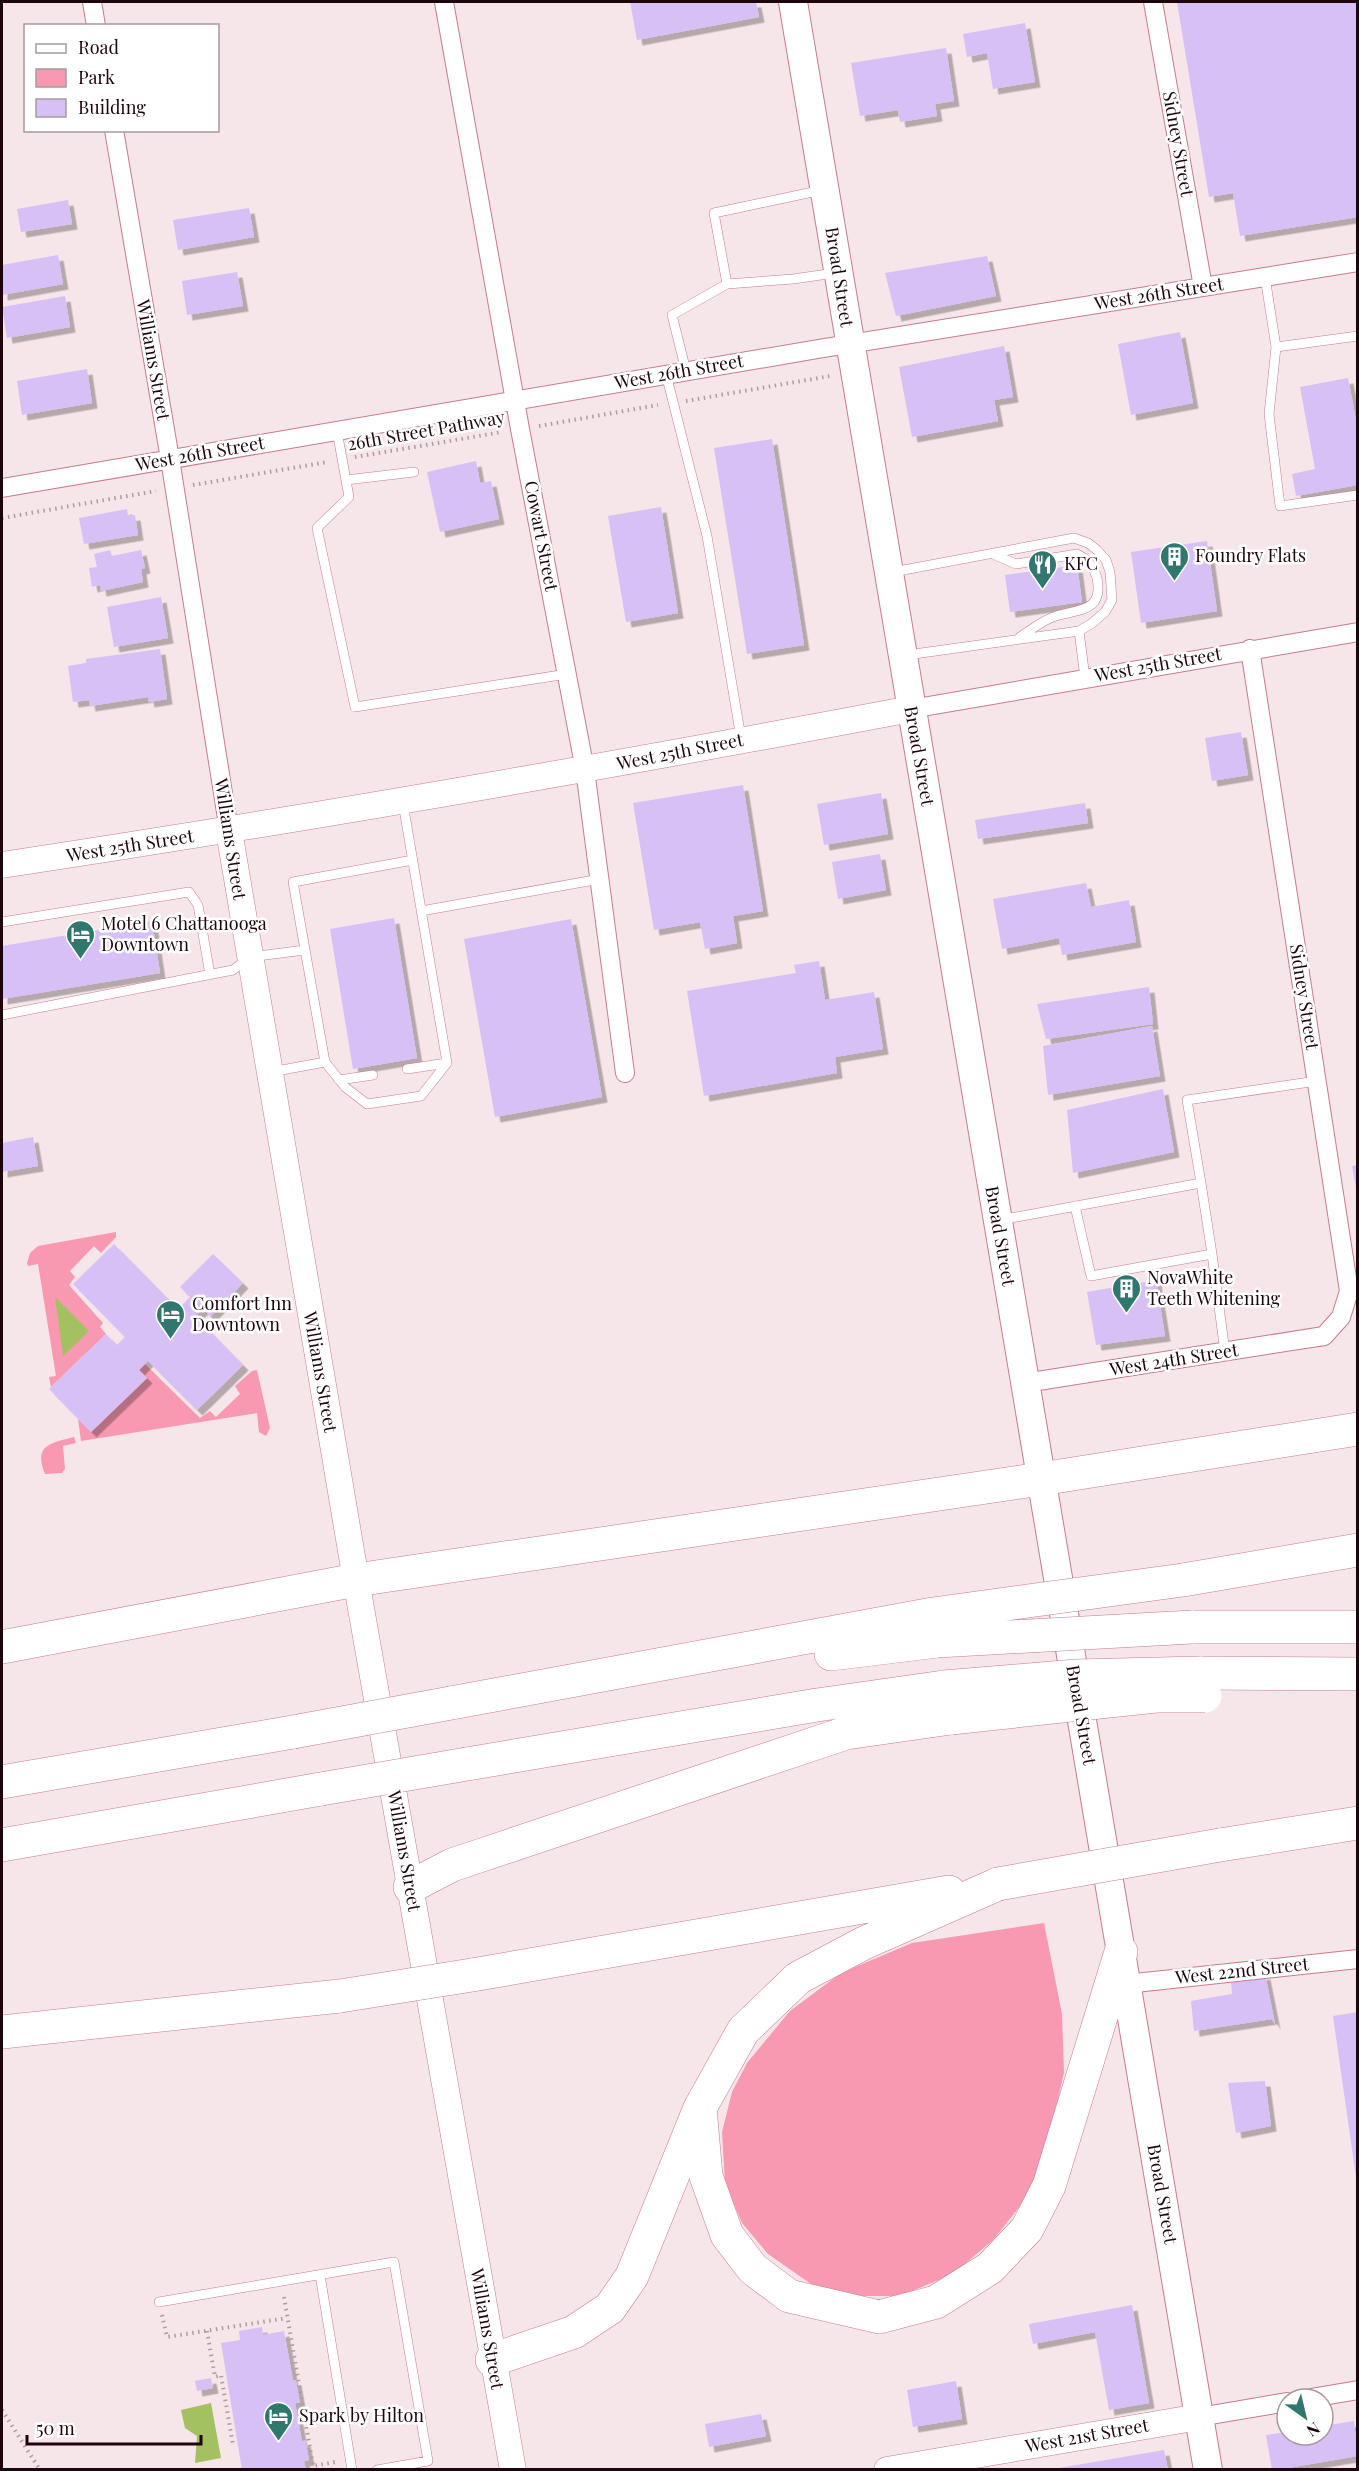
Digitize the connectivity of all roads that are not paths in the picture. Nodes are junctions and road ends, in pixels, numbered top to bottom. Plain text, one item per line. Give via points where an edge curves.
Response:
1 (92, 2) edge
2 (444, 2) edge
3 (793, 2) edge
4 (1153, 2) edge
5 (96, 24) edge
6 (114, 132) edge
7 (824, 190) junction
8 (1358, 262) edge
9 (838, 273) junction
10 (1264, 277) junction
11 (727, 284) junction
12 (1203, 287) junction
13 (1358, 336) edge
14 (850, 343) junction
15 (1276, 347) junction
16 (686, 371) junction
17 (666, 374) junction
18 (515, 400) junction
19 (337, 431) junction
20 (170, 459) junction
21 (414, 472) dead end
22 (346, 480) junction
23 (2, 488) edge
24 (1358, 495) edge
25 (993, 554) junction
26 (888, 573) junction
27 (1079, 631) junction
28 (1358, 632) edge
29 (1015, 640) junction
30 (1250, 649) junction
31 (902, 656) junction
32 (567, 674) junction
33 (1084, 678) junction
34 (911, 709) junction
35 (741, 741) junction
36 (585, 770) junction
37 (403, 801) junction
38 (229, 831) junction
39 (413, 860) junction
40 (2, 865) edge
41 (600, 879) junction
42 (421, 911) junction
43 (2, 922) edge
44 (305, 950) junction
45 (250, 957) junction
46 (210, 975) junction
47 (2, 1015) edge
48 (325, 1062) junction
49 (447, 1063) junction
50 (407, 1069) dead end
51 (269, 1072) junction
52 (625, 1073) dead end
53 (373, 1075) dead end
54 (339, 1080) junction
55 (1317, 1081) junction
56 (1201, 1183) junction
57 (1075, 1206) junction
58 (997, 1220) junction
59 (1212, 1254) junction
60 (1324, 1336) joint
61 (1225, 1352) junction
62 (1025, 1383) junction
63 (1358, 1429) edge
64 (1041, 1479) junction
65 (1358, 1550) edge
66 (356, 1580) junction
67 (935, 1627) junction
68 (1358, 1627) edge
69 (2, 1647) edge
70 (1358, 1674) edge
71 (1203, 1684) junction
72 (1358, 1696) edge
73 (947, 1703) junction
74 (2, 1782) edge
75 (1358, 1823) edge
76 (2, 1845) edge
77 (998, 1884) junction
78 (410, 1887) junction
79 (1358, 1959) edge
80 (1124, 1968) junction
81 (2, 2032) edge
82 (700, 2108) junction
83 (320, 2275) junction
84 (159, 2302) road end
85 (492, 2360) junction
86 (1358, 2390) edge
87 (1335, 2394) edge
88 (1275, 2404) edge
89 (1199, 2417) junction
90 (352, 2469) edge
91 (377, 2469) edge
92 (513, 2469) edge
93 (887, 2469) edge
94 (1208, 2469) edge

1 - 5 street
2 - 18 street, Cowart Street
3 - 7 main road, Broad Street
4 - 12 street, Sidney Street
6 - 20 street, Williams Street
7 - 9 main road, Broad Street
7 - 11 lane via 714,213
8 - 10 street, West 26th Street
9 - 11 lane
9 - 14 main road, Broad Street
10 - 12 street, West 26th Street
10 - 15 lane
11 - 16 lane via 672,315
12 - 14 street, West 26th Street
13 - 15 lane
14 - 16 street, West 26th Street
14 - 26 main road, Broad Street
15 - 24 lane via 1269,414 1280,506
16 - 17 street, West 26th Street
17 - 18 street, West 26th Street
17 - 35 lane via 707,536
18 - 19 street, West 26th Street
18 - 32 street, Cowart Street
19 - 20 street, West 26th Street
19 - 22 lane
20 - 23 street, West 26th Street
20 - 38 street, Williams Street
21 - 22 lane
22 - 32 lane via 349,497 317,528 355,707
25 - 26 lane
25 - 27 lane via 1074,538 1097,550 1110,572 1112,600 1105,612
25 - 29 lane via 1016,564 1077,554 1090,562 1098,581 1092,605 1081,612 1055,616
26 - 31 main road, Broad Street
27 - 29 lane
27 - 33 lane
28 - 30 street, West 25th Street
29 - 31 lane
30 - 33 street, West 25th Street
30 - 55 street, Sidney Street
31 - 34 main road, Broad Street
32 - 36 street, Cowart Street
33 - 34 street, West 25th Street
34 - 35 street, West 25th Street
34 - 58 main road, Broad Street
35 - 36 street, West 25th Street
36 - 37 street, West 25th Street
36 - 41 street, Cowart Street
37 - 38 street, West 25th Street
37 - 39 lane
38 - 40 street, West 25th Street
38 - 45 street, Williams Street
39 - 42 lane
39 - 44 lane via 293,882
41 - 42 lane
41 - 52 street, Cowart Street
42 - 49 lane
43 - 46 lane via 189,892 198,905
44 - 45 lane
44 - 48 lane
45 - 46 lane via 233,970
45 - 51 street, Williams Street
46 - 47 lane
48 - 51 lane
48 - 54 lane
49 - 50 lane
49 - 54 lane via 421,1096 367,1104
51 - 66 street, Williams Street
53 - 54 lane
55 - 56 lane via 1187,1100
55 - 60 street, Sidney Street via 1349,1291 1341,1317
56 - 57 lane
56 - 59 lane
57 - 58 lane
57 - 59 lane via 1091,1276
58 - 62 main road, Broad Street
59 - 61 lane
60 - 61 street, West 24th Street
61 - 62 street, West 24th Street
62 - 64 main road, Broad Street
63 - 64 highway
64 - 66 highway
64 - 80 main road, Broad Street
65 - 67 highway, bridge
66 - 69 highway
66 - 78 street, Williams Street
67 - 68 highway, bridge
67 - 74 highway, bridge via 451,1703
70 - 71 highway
71 - 72 highway
71 - 73 highway, bridge via 1076,1676
73 - 76 highway, bridge via 817,1705
73 - 78 highway via 452,1865
75 - 77 highway, bridge
77 - 81 highway, bridge via 340,1996
77 - 82 highway via 864,1943 798,1978 742,2031
78 - 85 street, Williams Street
79 - 80 street, West 22nd Street
80 - 82 highway via 1049,2186 1027,2229 990,2268 936,2302 879,2317 789,2296 753,2270 727,2235 706,2176
80 - 89 main road, Broad Street
82 - 85 highway via 632,2276 610,2308 574,2332
83 - 84 lane
83 - 90 lane
83 - 91 lane via 394,2262 428,2461
85 - 92 street, Williams Street
86 - 87 street
88 - 89 street, West 21st Street
89 - 93 street, West 21st Street
89 - 94 main road, Broad Street

